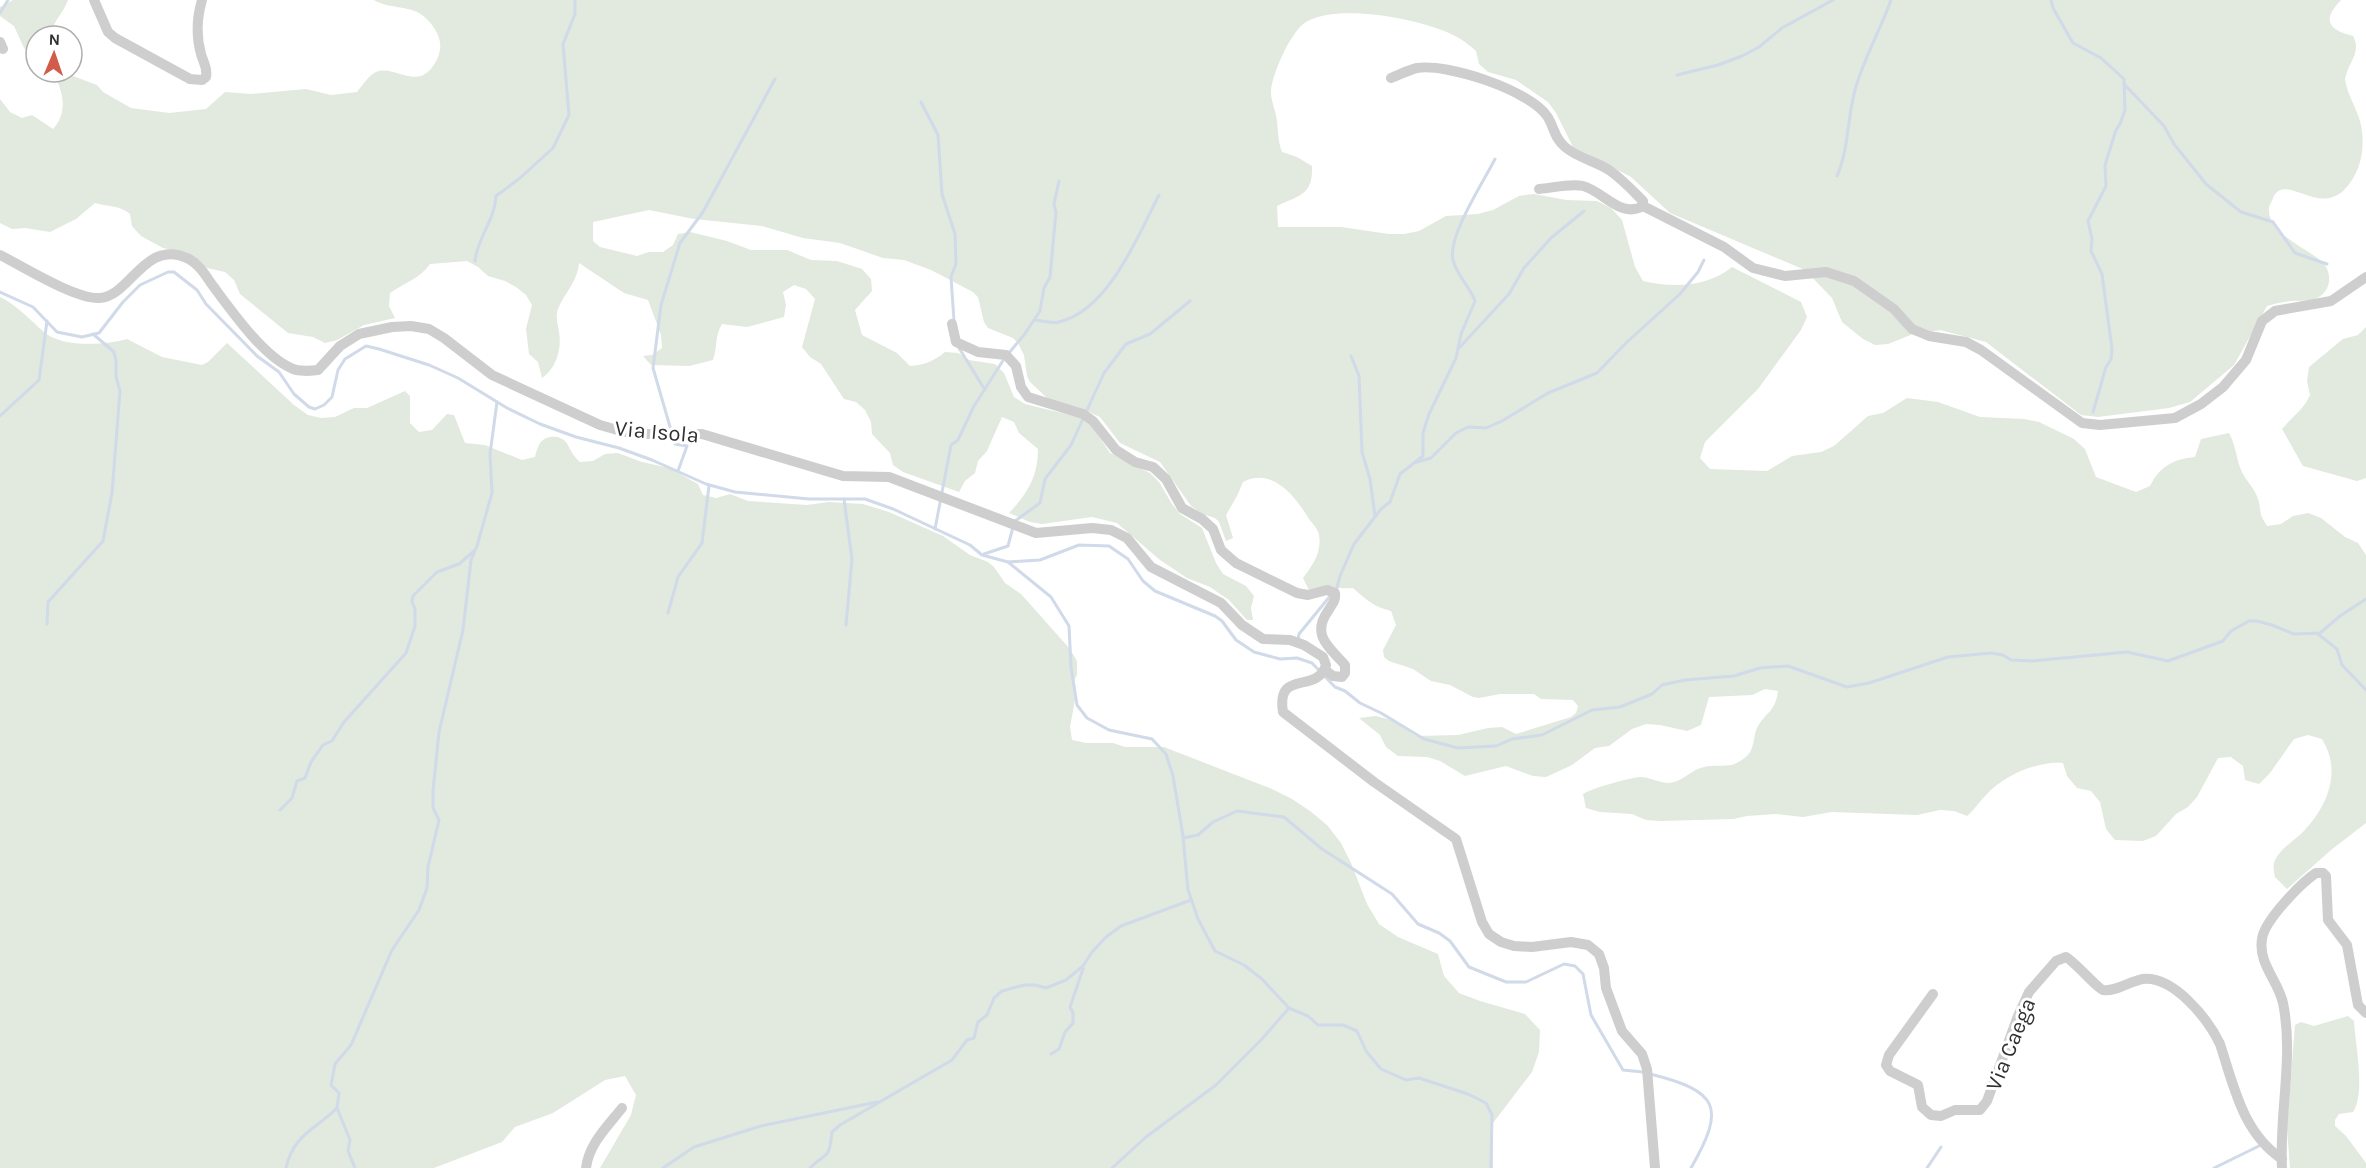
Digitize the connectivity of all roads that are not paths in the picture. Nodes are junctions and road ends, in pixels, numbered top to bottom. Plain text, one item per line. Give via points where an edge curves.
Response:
1 (93, 0) edge
2 (202, 0) edge
3 (1391, 78) dead end
4 (1539, 189) dead end
5 (1643, 206) junction
6 (0, 255) edge
7 (2366, 277) edge
8 (952, 324) dead end
9 (1325, 670) junction
10 (1933, 994) dead end
11 (2366, 1014) edge
12 (622, 1108) dead end
13 (2282, 1164) edge
14 (586, 1168) edge
15 (1655, 1168) edge

1 - 2 street via 108,32 115,38 197,80 207,77 197,32
3 - 5 street via 1418,68 1460,73 1505,86 1547,115 1555,136 1564,146 1608,169 1643,201
4 - 5 street via 1579,185 1593,189 1621,208 1636,210
5 - 7 street via 1724,247 1753,268 1785,276 1826,273 1854,281 1894,309 1912,329 1966,342 2082,423 2100,425 2175,417 2192,409 2231,378 2246,360 2262,321 2275,311 2331,301
6 - 9 street, Via Isola via 90,298 112,294 153,260 167,254 178,255 198,265 246,329 291,368 318,370 348,340 367,332 402,327 429,329 492,375 600,425 638,434 702,434 843,476 889,477 1036,533 1111,530 1127,538 1151,567 1221,603 1242,625 1263,639 1290,640 1314,651 1323,657
8 - 9 street via 956,342 978,352 1006,355 1016,366 1028,397 1083,414 1116,450 1153,467 1166,479 1182,508 1213,529 1221,550 1236,563 1297,593 1335,593 1336,599 1320,629 1323,639 1345,665 1345,673 1333,676
9 - 15 street via 1316,680 1292,684 1284,691 1283,712 1456,839 1489,934 1514,945 1588,945 1599,954 1606,988 1622,1031 1642,1053 1647,1068
10 - 13 street, Via Caega via 1889,1055 1886,1068 1918,1085 1922,1107 1931,1115 1941,1116 1962,1109 1980,1110 1987,1101 2029,992 2056,961 2066,957 2100,989 2155,979 2194,1007 2215,1034 2244,1115 2264,1146
11 - 13 street via 2358,1005 2348,945 2328,920 2328,880 2323,873 2312,876 2267,922 2261,947 2279,989 2285,1017
12 - 14 street via 587,1155

